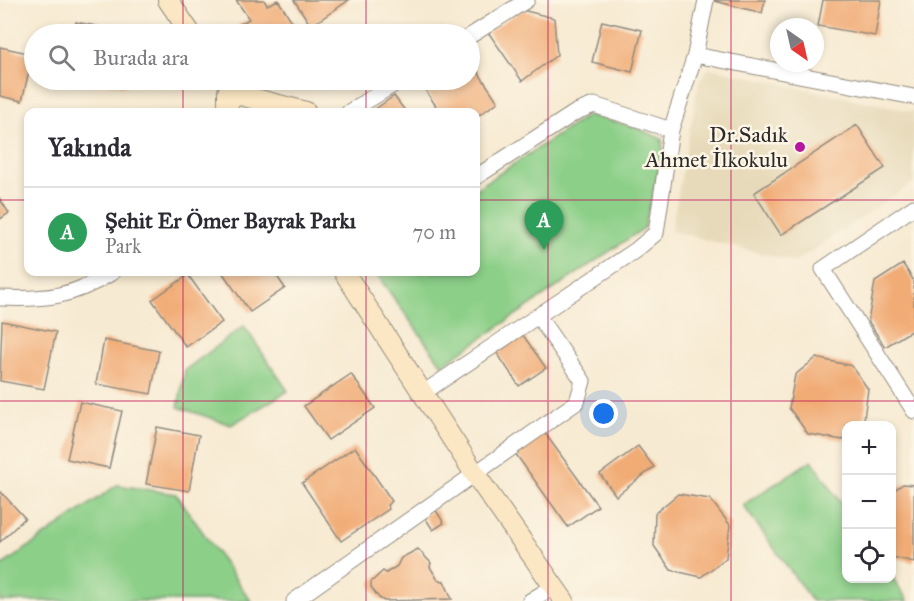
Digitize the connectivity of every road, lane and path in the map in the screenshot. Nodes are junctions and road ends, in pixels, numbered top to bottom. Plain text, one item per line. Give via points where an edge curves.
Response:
1 (168, 0) edge
2 (527, 0) edge
3 (706, 0) edge
4 (184, 24) edge
5 (480, 30) edge
6 (695, 55) junction
7 (225, 90) edge
8 (227, 90) edge
9 (237, 90) edge
10 (385, 90) edge
11 (914, 98) edge
12 (227, 108) edge
13 (238, 108) edge
14 (293, 108) edge
15 (356, 108) edge
16 (671, 130) junction
17 (480, 174) edge
18 (914, 207) edge
19 (107, 276) edge
20 (347, 276) edge
21 (0, 298) edge
22 (538, 316) junction
23 (423, 393) junction
24 (914, 411) edge
25 (475, 474) junction
26 (559, 593) edge
27 (294, 601) edge
28 (530, 601) edge

1 - 4 main road
2 - 5 street
3 - 6 street
6 - 11 street
6 - 16 street
7 - 12 main road
8 - 13 main road
9 - 14 main road
10 - 15 street
16 - 17 street via 594,105 576,112
16 - 22 street via 656,233
18 - 24 street via 823,269
19 - 21 street via 89,287 42,300
20 - 23 main road
22 - 23 street
22 - 25 street via 582,381 577,402
23 - 25 main road
25 - 26 main road
25 - 27 street
26 - 28 street

